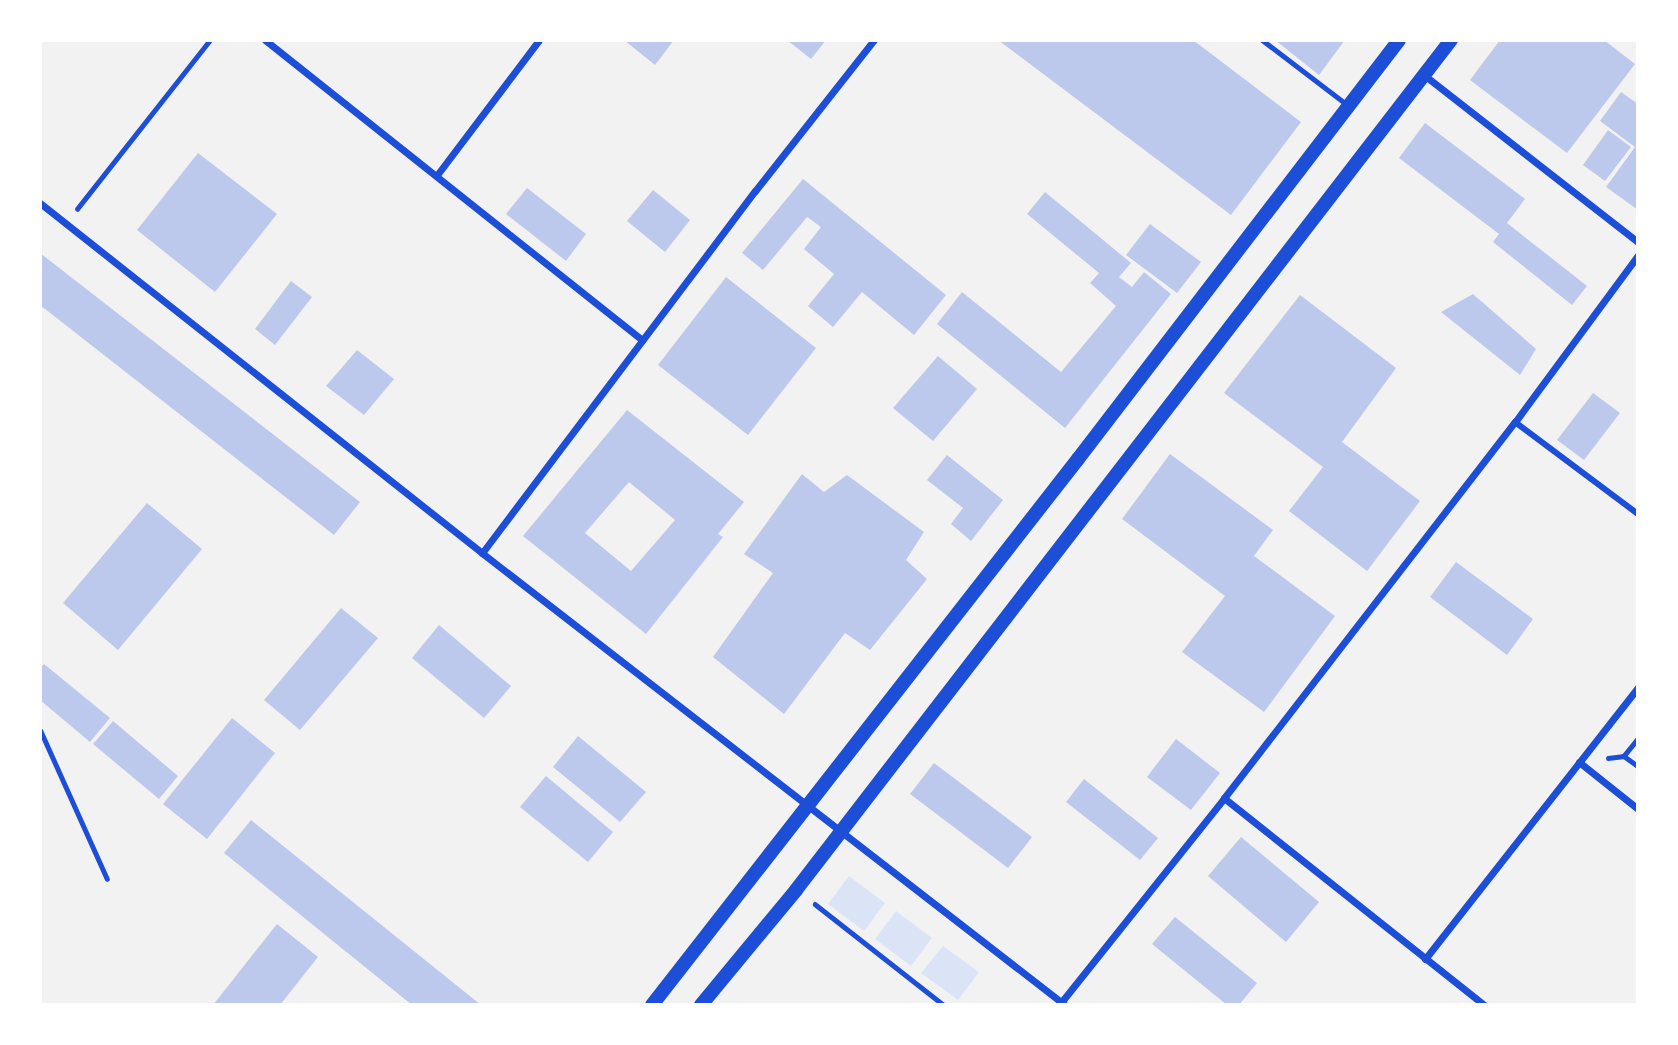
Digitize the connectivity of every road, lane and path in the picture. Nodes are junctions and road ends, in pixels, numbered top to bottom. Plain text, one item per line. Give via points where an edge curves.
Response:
1 (210, 40) edge
2 (265, 40) edge
3 (539, 40) edge
4 (874, 40) edge
5 (1262, 40) edge
6 (1399, 40) edge
7 (1451, 40) edge
8 (1424, 75) junction
9 (1349, 106) junction
10 (437, 175) junction
11 (40, 203) edge
12 (65, 223) junction
13 (1638, 242) edge
14 (1638, 255) edge
15 (642, 340) junction
16 (1515, 422) junction
17 (1638, 514) edge
18 (482, 553) junction
19 (1638, 687) edge
20 (40, 730) edge
21 (1638, 739) edge
22 (1579, 762) junction
23 (1638, 766) edge
24 (1224, 798) junction
25 (808, 805) junction
26 (1638, 809) edge
27 (841, 830) junction
28 (107, 879) dead end
29 (796, 890) junction
30 (1425, 959) junction
31 (1062, 1004) edge
32 (652, 1005) edge
33 (701, 1005) edge
34 (944, 1005) edge
35 (1485, 1005) edge

1 - 12 path
2 - 10 street
3 - 10 street
4 - 15 street
5 - 9 lane
6 - 9 main road
7 - 8 main road
8 - 13 street
8 - 27 main road
9 - 25 main road
10 - 15 street
11 - 12 street
12 - 18 street
14 - 16 street
15 - 18 street
16 - 17 street
16 - 24 street
18 - 25 street
19 - 22 street
20 - 28 lane
21 - 23 path via 1624,756
22 - 26 street
22 - 30 street
24 - 30 street
24 - 31 street
25 - 27 street
25 - 32 main road
27 - 29 main road
27 - 31 street
29 - 33 main road
29 - 34 path
30 - 35 street

